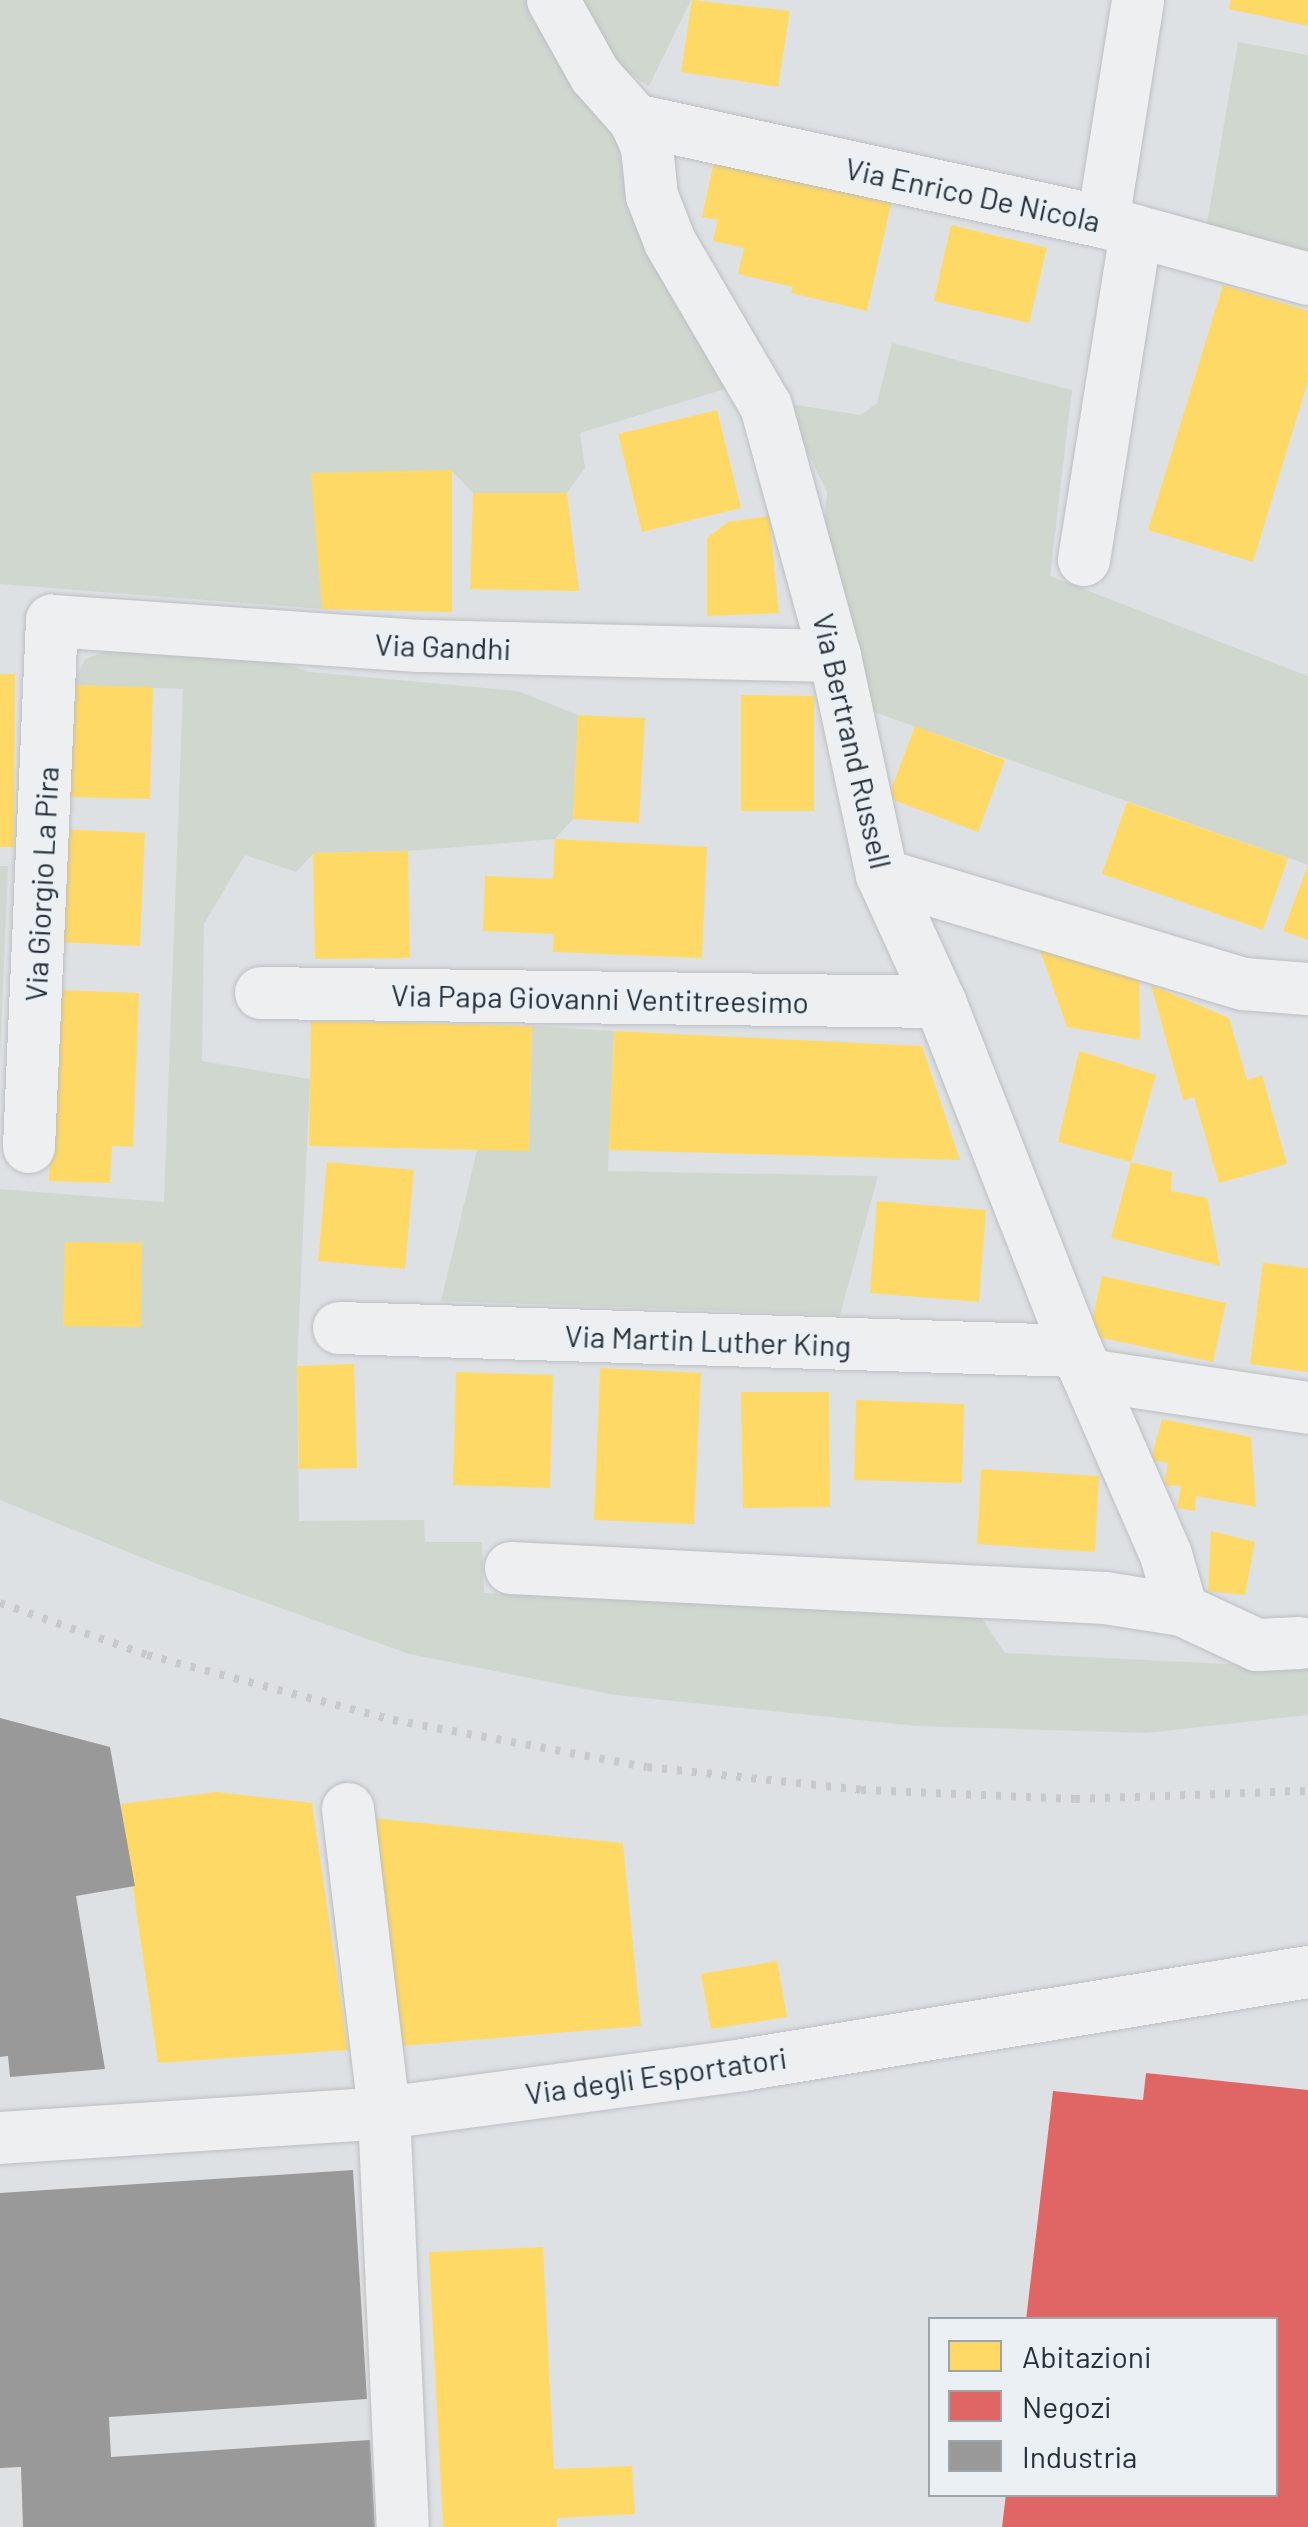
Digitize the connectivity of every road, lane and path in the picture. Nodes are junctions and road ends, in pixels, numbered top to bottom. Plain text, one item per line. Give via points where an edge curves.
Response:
1 (553, 0) edge
2 (1138, 0) edge
3 (636, 120) junction
4 (1119, 226) junction
5 (1308, 278) edge
6 (1084, 560) dead end
7 (52, 622) joint
8 (835, 656) junction
9 (882, 876) junction
10 (1308, 989) edge
11 (260, 994) dead end
12 (940, 1002) junction
13 (29, 1147) dead end
14 (339, 1328) dead end
15 (1083, 1363) junction
16 (1308, 1408) edge
17 (511, 1568) dead end
18 (1182, 1610) junction
19 (1300, 1643) dead end
20 (348, 1808) dead end
21 (1308, 1972) edge
22 (384, 2113) junction
23 (0, 2138) edge
24 (404, 2527) edge

1 - 3 street, Via Bertrand Russell via 595,75
2 - 4 street
3 - 4 street, Via Enrico De Nicola
3 - 8 street, Via Bertrand Russell via 670,242 766,406
4 - 5 street, Via Enrico De Nicola
4 - 6 street
7 - 8 street, Via Gandhi via 419,646
7 - 13 street, Via Giorgio La Pira
8 - 9 street, Via Bertrand Russell
9 - 10 street via 1244,984
9 - 12 street, Via Bertrand Russell
11 - 12 street, Via Papa Giovanni Ventitreesimo
12 - 15 street, Via Bertrand Russell
14 - 15 street, Via Martin Luther King
15 - 16 street, Via Martin Luther King
15 - 18 street, Via Bertrand Russell via 1166,1555
17 - 18 street via 1105,1598
18 - 19 street via 1257,1645
20 - 22 street
21 - 22 street, Via degli Esportatori via 743,2064
22 - 23 street, Via degli Esportatori
22 - 24 street

